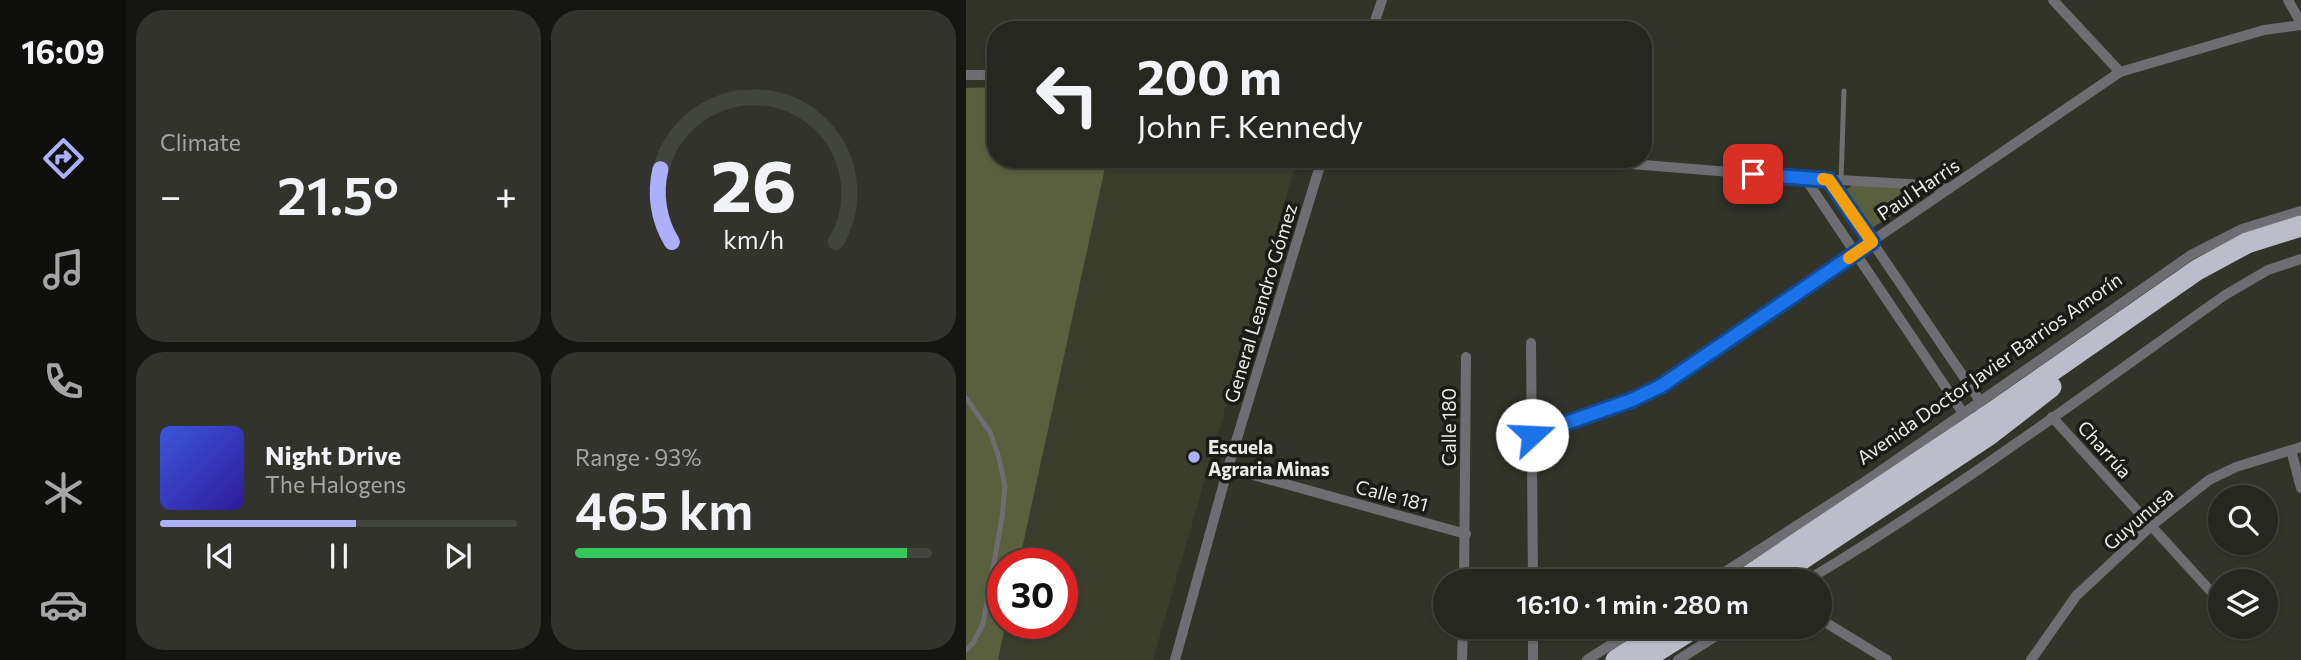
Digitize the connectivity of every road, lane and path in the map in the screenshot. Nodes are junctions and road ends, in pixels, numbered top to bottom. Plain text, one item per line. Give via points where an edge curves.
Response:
1 (1382, 0) edge
2 (2053, 0) edge
3 (2288, 0) edge
4 (1375, 21) edge
5 (2301, 24) edge
6 (2120, 72) junction
7 (966, 75) edge
8 (987, 75) edge
9 (1844, 91) dead end
10 (1652, 166) edge
11 (1319, 168) edge
12 (1805, 178) junction
13 (1835, 180) junction
14 (1949, 189) junction
15 (2301, 211) edge
16 (2301, 226) edge
17 (2301, 239) edge
18 (1872, 242) junction
19 (1856, 253) junction
20 (2301, 259) edge
21 (1531, 343) dead end
22 (1466, 357) dead end
23 (966, 398) edge
24 (1977, 417) junction
25 (2052, 417) junction
26 (1532, 435) junction
27 (2296, 449) edge
28 (1228, 468) junction
29 (2301, 488) edge
30 (2151, 526) junction
31 (1466, 534) junction
32 (1465, 569) edge
33 (1533, 569) edge
34 (1730, 569) edge
35 (1758, 569) edge
36 (1784, 569) edge
37 (1826, 569) edge
38 (2208, 588) edge
39 (1832, 626) edge
40 (1463, 639) edge
41 (1533, 639) edge
42 (1620, 639) edge
43 (1648, 639) edge
44 (1676, 639) edge
45 (1711, 639) edge
46 (966, 650) edge
47 (1175, 660) edge
48 (1462, 660) edge
49 (1533, 660) edge
50 (1587, 660) edge
51 (1615, 660) edge
52 (1643, 660) edge
53 (1678, 660) edge
54 (1887, 660) edge
55 (2031, 660) edge

1 - 4 street
2 - 6 street
3 - 5 street
5 - 6 street, Paul Harris via 2264,30
6 - 14 street, Paul Harris
7 - 8 street
9 - 13 lane
10 - 12 street
11 - 28 street, General Leandro Gómez
12 - 13 street
12 - 19 street
13 - 14 street
13 - 18 street
14 - 18 street, Paul Harris
15 - 24 street, Avenida Doctor Javier Barrios Amorín via 2242,229 2191,255
16 - 24 highway, Avenida Doctor Javier Barrios Amorín via 2247,243 2197,270
17 - 24 highway, Avenida Doctor Javier Barrios Amorín via 2226,267 2046,391
18 - 19 street, Paul Harris
18 - 24 street
19 - 24 street
19 - 26 street, Paul Harris via 1661,386
20 - 25 street via 2246,281
21 - 26 street
22 - 31 street, Calle 180
23 - 46 lane via 990,432 1005,486 983,624
24 - 34 street, Avenida Doctor Javier Barrios Amorín via 1863,483
24 - 35 highway, Avenida Doctor Javier Barrios Amorín
24 - 36 highway, Avenida Doctor Javier Barrios Amorín
25 - 30 street, Charrúa
25 - 37 street
26 - 33 street
27 - 29 street
27 - 30 street, Guyunusa via 2209,480
28 - 31 street, Calle 181
28 - 47 street, General Leandro Gómez
30 - 38 street, Charrúa
30 - 55 street, Guyunusa via 2076,596
31 - 32 street, Calle 180
39 - 54 street
40 - 48 street
41 - 49 street
42 - 50 street
43 - 51 highway
44 - 52 highway
45 - 53 street

